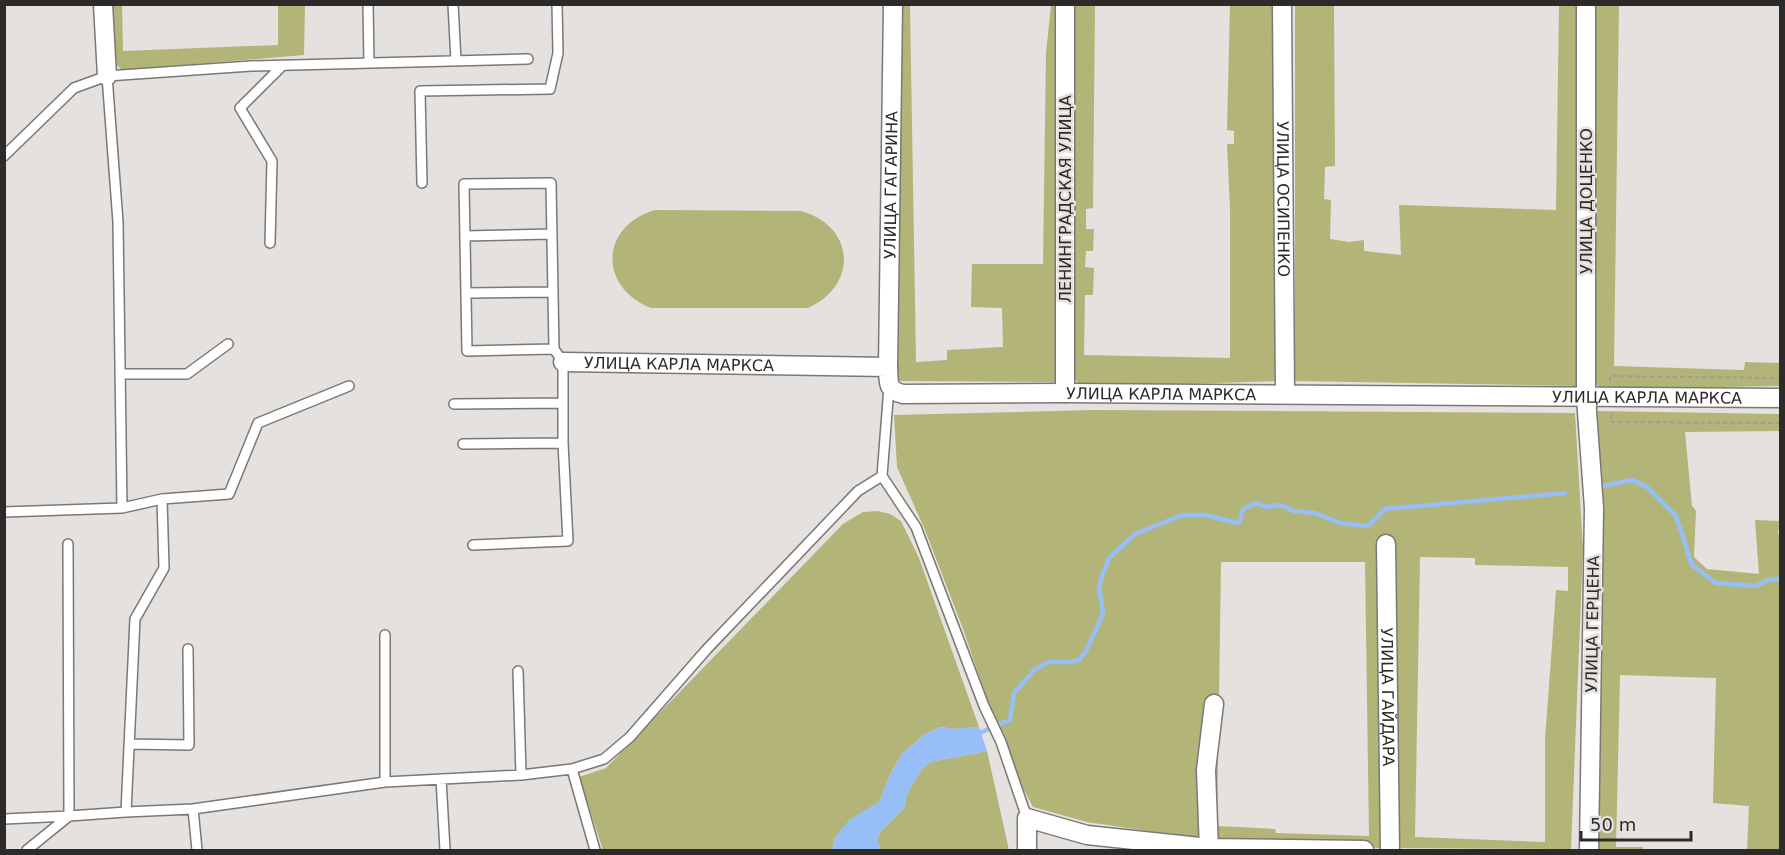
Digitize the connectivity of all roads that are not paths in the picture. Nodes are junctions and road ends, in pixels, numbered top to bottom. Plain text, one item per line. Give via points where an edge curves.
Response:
1 (103, 4) edge
2 (368, 4) edge
3 (453, 4) edge
4 (557, 4) edge
5 (893, 4) edge
6 (1065, 4) edge
7 (1282, 4) edge
8 (1586, 4) edge
9 (528, 59) dead end
10 (456, 61) junction
11 (369, 63) junction
12 (282, 66) junction
13 (107, 76) junction
14 (4, 156) edge
15 (422, 183) dead end
16 (552, 234) junction
17 (465, 236) junction
18 (270, 243) dead end
19 (553, 292) junction
20 (466, 293) junction
21 (228, 344) dead end
22 (558, 355) junction
23 (888, 367) junction
24 (120, 374) junction
25 (889, 385) junction
26 (349, 386) dead end
27 (1065, 393) junction
28 (1285, 394) junction
29 (1586, 398) junction
30 (1780, 398) edge
31 (563, 403) junction
32 (454, 404) dead end
33 (563, 443) junction
34 (463, 444) dead end
35 (882, 476) junction
36 (162, 499) junction
37 (122, 508) junction
38 (4, 512) edge
39 (68, 544) dead end
40 (1386, 544) dead end
41 (473, 545) dead end
42 (385, 635) dead end
43 (188, 649) dead end
44 (518, 671) dead end
45 (1214, 704) dead end
46 (129, 744) junction
47 (572, 769) junction
48 (521, 775) junction
49 (441, 779) junction
50 (384, 782) junction
51 (193, 809) junction
52 (126, 812) junction
53 (69, 816) junction
54 (1027, 818) junction
55 (4, 819) edge
56 (1209, 849) edge
57 (27, 850) edge
58 (197, 850) edge
59 (445, 850) edge
60 (595, 850) edge
61 (1027, 850) edge
62 (1364, 850) edge
63 (1390, 850) edge
64 (1589, 850) edge

1 - 13 street
2 - 11 lane
3 - 10 lane
4 - 15 lane via 558,53 550,88 420,91
5 - 23 street, УЛИЦА ГАГАРИНА
6 - 27 street, ЛЕНИНГРАДСКАЯ УЛИЦА
7 - 28 street, УЛИЦА ОСИПЕНКО
8 - 29 street, УЛИЦА ДОЦЕНКО
9 - 10 lane
10 - 11 lane
11 - 12 lane
12 - 13 lane
12 - 18 lane via 240,108 272,160
13 - 14 lane via 74,88
13 - 24 lane via 118,222
16 - 17 lane
16 - 17 lane via 551,183 464,184
16 - 19 lane
17 - 20 lane
19 - 20 lane
19 - 22 lane
20 - 22 lane via 467,351
21 - 24 lane via 187,374
22 - 23 street, УЛИЦА КАРЛА МАРКСА
22 - 31 lane
23 - 25 street
24 - 37 lane
25 - 27 street, УЛИЦА КАРЛА МАРКСА via 894,392 903,394
25 - 35 lane
26 - 36 lane via 258,423 229,494
27 - 28 street, УЛИЦА КАРЛА МАРКСА
28 - 29 street, УЛИЦА КАРЛА МАРКСА
29 - 30 street, УЛИЦА КАРЛА МАРКСА
29 - 64 street, УЛИЦА ГЕРЦЕНА via 1594,508
31 - 32 lane
31 - 33 lane
33 - 34 lane
33 - 41 lane via 568,541
35 - 47 lane via 858,491 630,736 604,759
35 - 54 lane via 916,527
36 - 37 lane
36 - 46 lane via 164,568 135,619
37 - 38 lane
39 - 53 lane
40 - 63 street, УЛИЦА ГАЙДАРА
42 - 50 lane
43 - 46 lane via 189,745
44 - 48 lane
45 - 56 street via 1206,770
46 - 52 lane
47 - 48 lane
47 - 60 lane
48 - 49 lane
49 - 50 lane
49 - 59 lane
50 - 51 lane
51 - 52 lane
51 - 58 lane
52 - 53 lane
53 - 55 lane
53 - 57 lane
54 - 56 street via 1087,835
54 - 61 street
56 - 62 street

